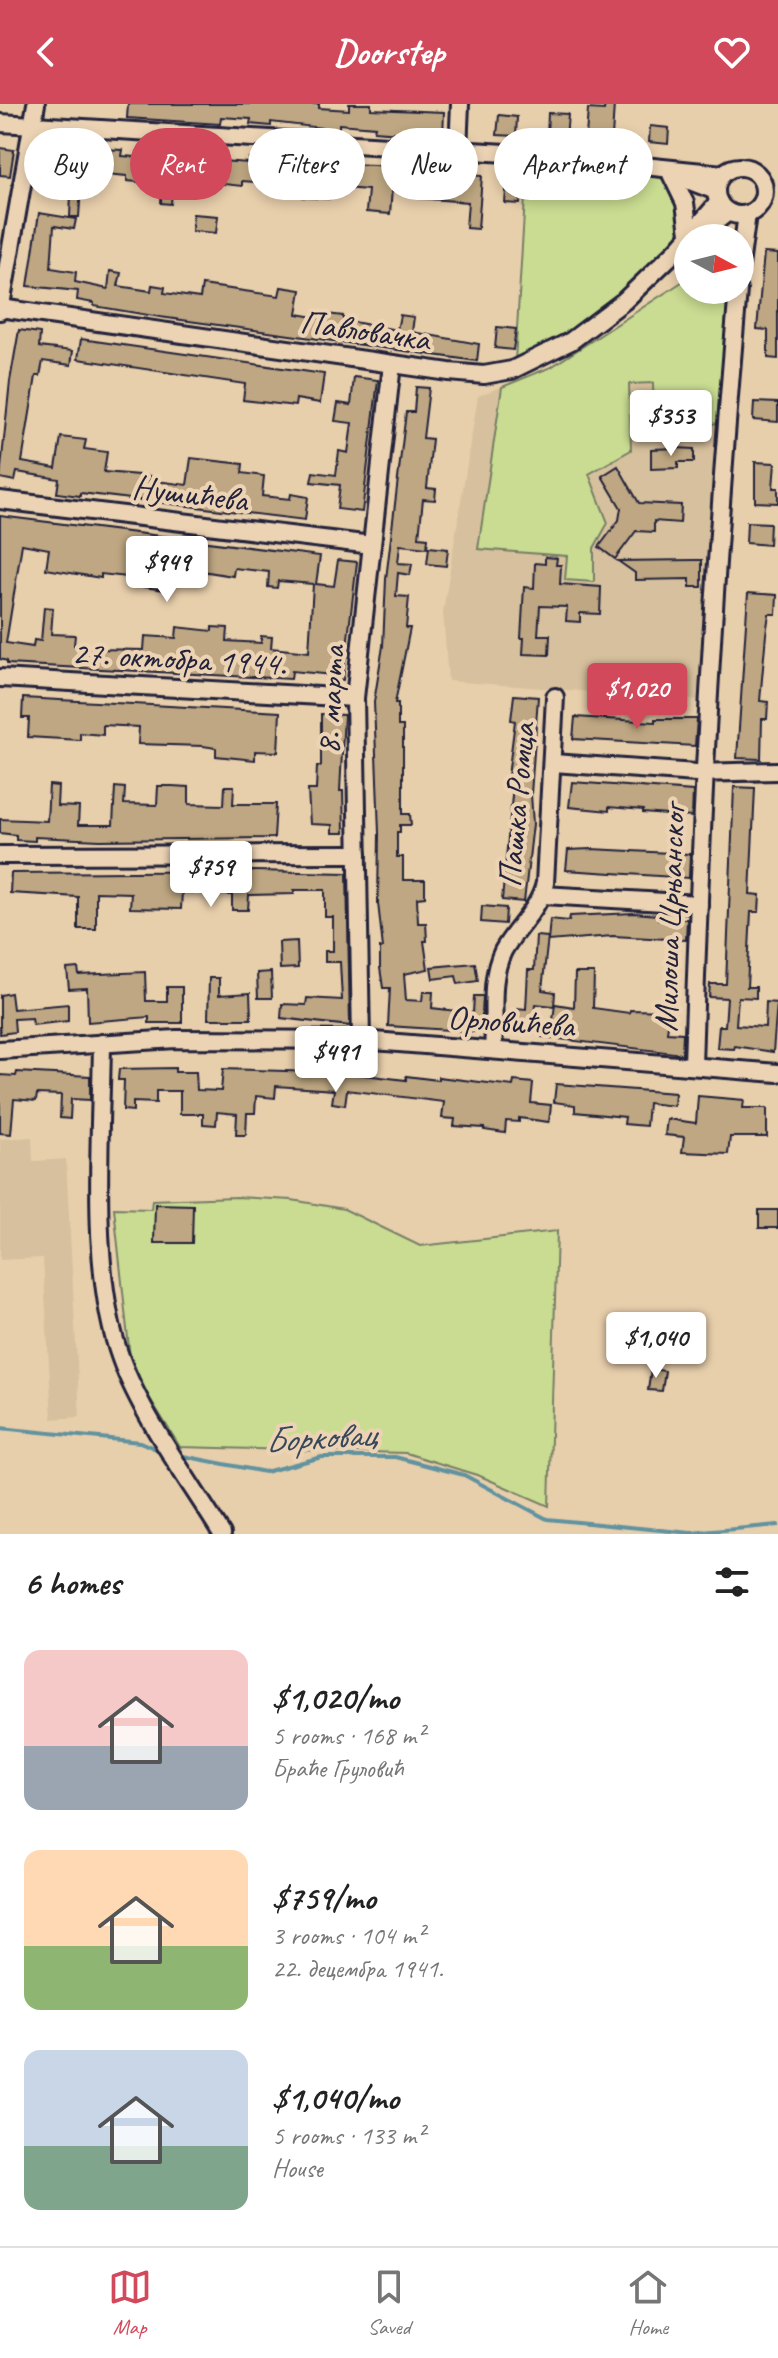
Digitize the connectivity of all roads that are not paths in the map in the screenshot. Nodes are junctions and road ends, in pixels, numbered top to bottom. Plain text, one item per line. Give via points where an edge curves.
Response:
1 (36, 104) edge
2 (460, 104) edge
3 (0, 123) edge
4 (33, 126) junction
5 (459, 128) edge
6 (381, 146) edge
7 (478, 151) edge
8 (667, 171) junction
9 (723, 174) junction
10 (770, 185) edge
11 (778, 203) edge
12 (734, 206) junction
13 (687, 224) edge
14 (710, 224) edge
15 (735, 224) edge
16 (736, 224) edge
17 (674, 253) edge
18 (737, 304) edge
19 (0, 309) edge
20 (392, 364) junction
21 (0, 500) edge
22 (372, 545) junction
23 (0, 678) edge
24 (555, 697) dead end
25 (355, 698) junction
26 (553, 763) junction
27 (778, 771) edge
28 (705, 773) junction
29 (358, 854) junction
30 (0, 855) edge
31 (543, 895) junction
32 (699, 904) junction
33 (361, 1040) junction
34 (102, 1043) junction
35 (0, 1050) edge
36 (493, 1050) junction
37 (693, 1065) junction
38 (778, 1073) edge
39 (222, 1534) edge

1 - 4 street
2 - 5 street
3 - 4 street
4 - 6 street
4 - 19 street
7 - 8 street via 603,160
8 - 9 street
8 - 12 street
8 - 13 street via 685,203
9 - 10 street via 735,167 749,169
9 - 12 street, Павловачка
10 - 12 street via 764,195
11 - 12 street
12 - 14 street, Павловачка
12 - 15 street
12 - 16 street
17 - 20 street, Павловачка via 590,328 523,366 476,375
18 - 28 street, Милоша Црњанског
19 - 20 street, Павловачка
20 - 22 street, 8. марта
21 - 22 street, Нушићева
22 - 25 street, 8. марта
23 - 25 street, 27. октобра 1944.
24 - 26 street, Пашка Ромца
25 - 29 street, 8. марта
26 - 28 street
26 - 31 street, Пашка Ромца
27 - 28 street, Милоша Црњанског
28 - 32 street, Милоша Црњанског
29 - 30 street
29 - 33 street, 8. марта
31 - 32 street
31 - 36 street, Пашка Ромца via 498,965
32 - 37 street, Милоша Црњанског
33 - 34 street, Орловићева
33 - 36 street, Орловићева
34 - 35 street, Орловићева
34 - 39 street via 101,1210 112,1334 126,1372
36 - 37 street, Орловићева
37 - 38 street, Орловићева

